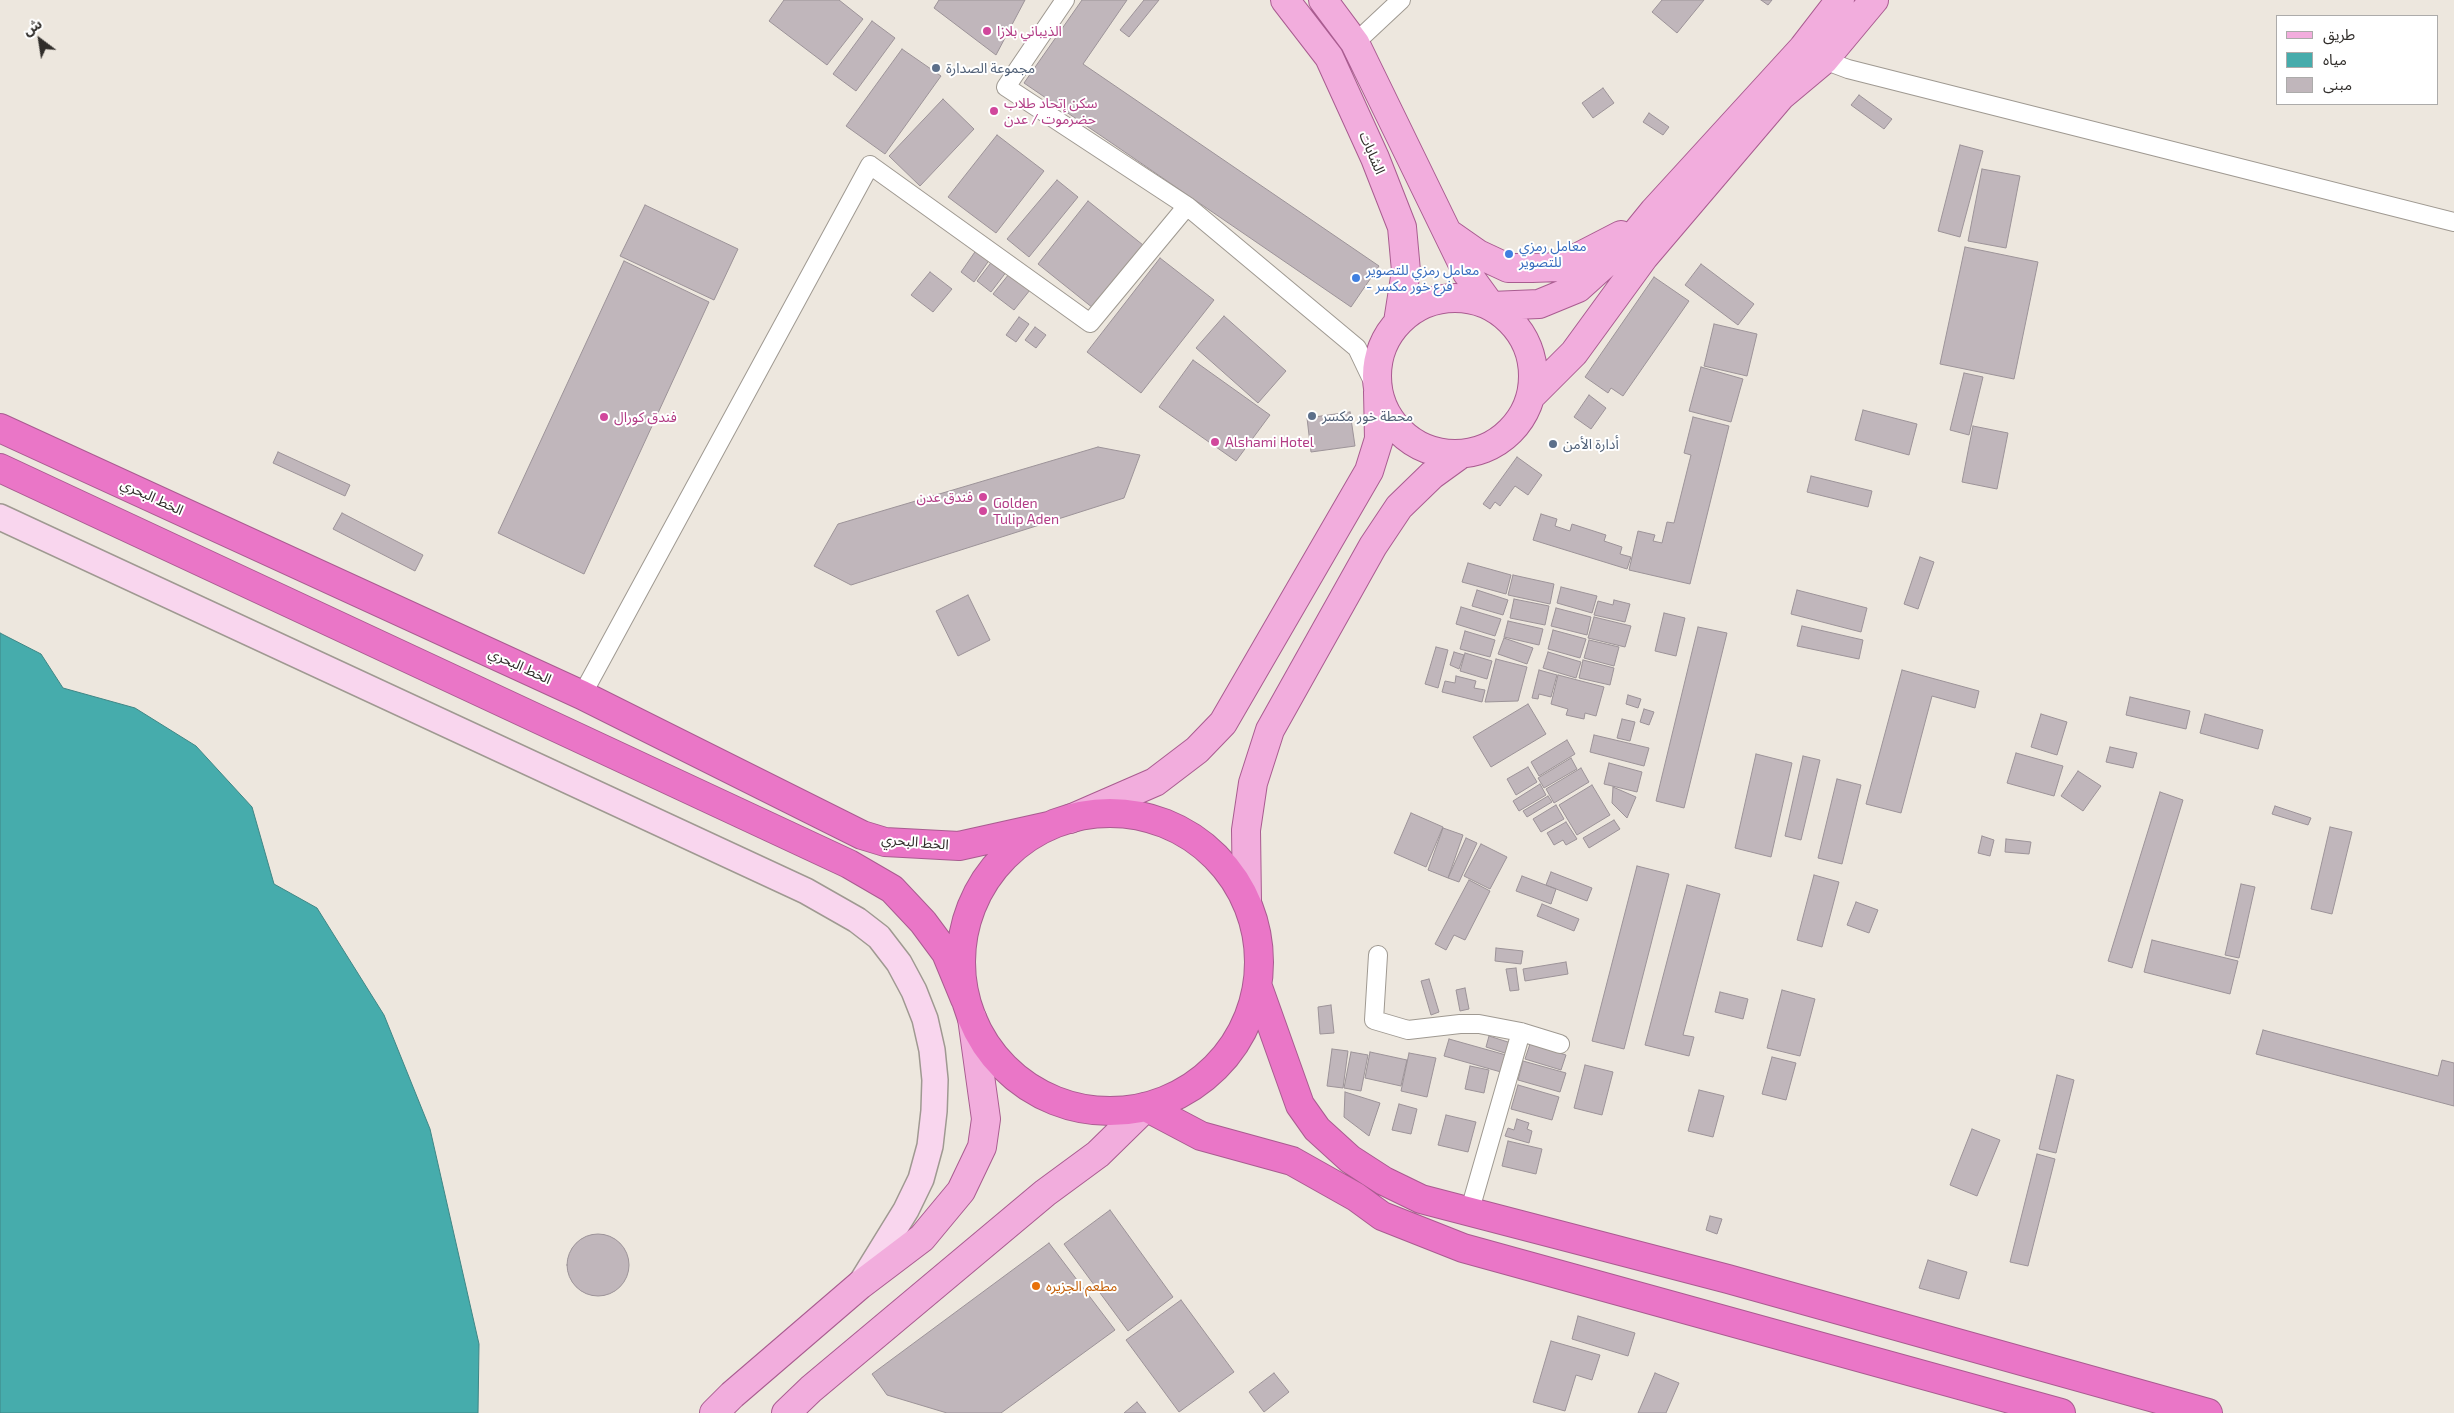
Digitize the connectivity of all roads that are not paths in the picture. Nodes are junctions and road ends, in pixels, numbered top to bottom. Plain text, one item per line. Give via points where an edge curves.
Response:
1 (1065, 0) edge
2 (1285, 0) edge
3 (1323, 0) edge
4 (1401, 0) edge
5 (1840, 0) edge
6 (1874, 0) edge
7 (1355, 43) junction
8 (1824, 60) junction
9 (1775, 91) junction
10 (1187, 206) junction
11 (1654, 211) junction
12 (2454, 222) edge
13 (1445, 231) junction
14 (1491, 306) junction
15 (1398, 322) junction
16 (1378, 392) junction
17 (1532, 395) junction
18 (0, 428) edge
19 (1461, 454) junction
20 (0, 468) edge
21 (0, 517) edge
22 (582, 695) junction
23 (1060, 823) junction
24 (1247, 902) junction
25 (1378, 955) dead end
26 (1258, 987) junction
27 (968, 1008) junction
28 (1521, 1032) junction
29 (1560, 1044) dead end
30 (1146, 1107) junction
31 (1469, 1213) junction
32 (860, 1285) junction
33 (2011, 1360) junction
34 (1998, 1396) junction
35 (714, 1413) edge
36 (786, 1413) edge
37 (2061, 1413) edge
38 (2208, 1413) edge

1 - 10 street via 1006,87
2 - 15 main road, الشابات via 1329,57 1402,227 1406,271
3 - 7 main road
4 - 7 street
5 - 9 main road
6 - 8 main road
7 - 13 main road
8 - 9 main road
8 - 12 street via 1848,69
9 - 11 main road
9 - 17 main road via 1644,257 1574,353
10 - 16 street via 1357,348
10 - 22 street via 1090,323 870,165
11 - 13 main road via 1622,234 1560,267 1508,268 1478,254
11 - 14 main road via 1628,243 1578,288 1539,304
13 - 14 main road via 1466,273
14 - 15 main road via 1463,298 1449,298 1421,305
14 - 17 main road via 1515,324 1530,350 1534,372
15 - 16 main road via 1385,341 1378,362
16 - 19 main road via 1390,421 1401,434 1429,450
16 - 23 main road via 1379,439 1369,471 1223,724 1197,750 1155,782
17 - 19 main road via 1526,410 1506,436 1485,448
18 - 22 highway, الخط البحري
19 - 24 main road via 1432,475 1399,507 1363,563 1270,730 1253,783 1246,830
20 - 27 highway via 849,864 892,889 923,922 946,953
21 - 32 street via 806,891 879,937 900,963 925,1020 935,1080 934,1111 930,1146 921,1178 906,1210
22 - 23 highway, الخط البحري via 862,835 885,842 959,846
23 - 24 highway, الخط البحري via 1112,813 1174,827 1210,851 1233,878
23 - 27 highway via 1031,836 999,863 976,898 968,917 962,951 961,978
24 - 26 highway, الخط البحري via 1258,944
25 - 28 street via 1374,1020 1408,1030 1470,1024
26 - 30 highway via 1244,1028 1220,1063 1186,1090
26 - 31 highway via 1300,1105 1317,1129 1350,1160 1384,1181 1421,1199
27 - 30 highway via 981,1037 1002,1066 1042,1095 1082,1109
27 - 32 main road via 986,1119 982,1147 961,1191 922,1238
28 - 29 street
28 - 31 street
30 - 34 highway via 1201,1136 1292,1160 1382,1216 1463,1248
30 - 36 main road via 1098,1154 1030,1206 818,1382
31 - 33 highway via 1728,1279
32 - 35 main road
33 - 34 highway
33 - 38 highway
34 - 37 highway

